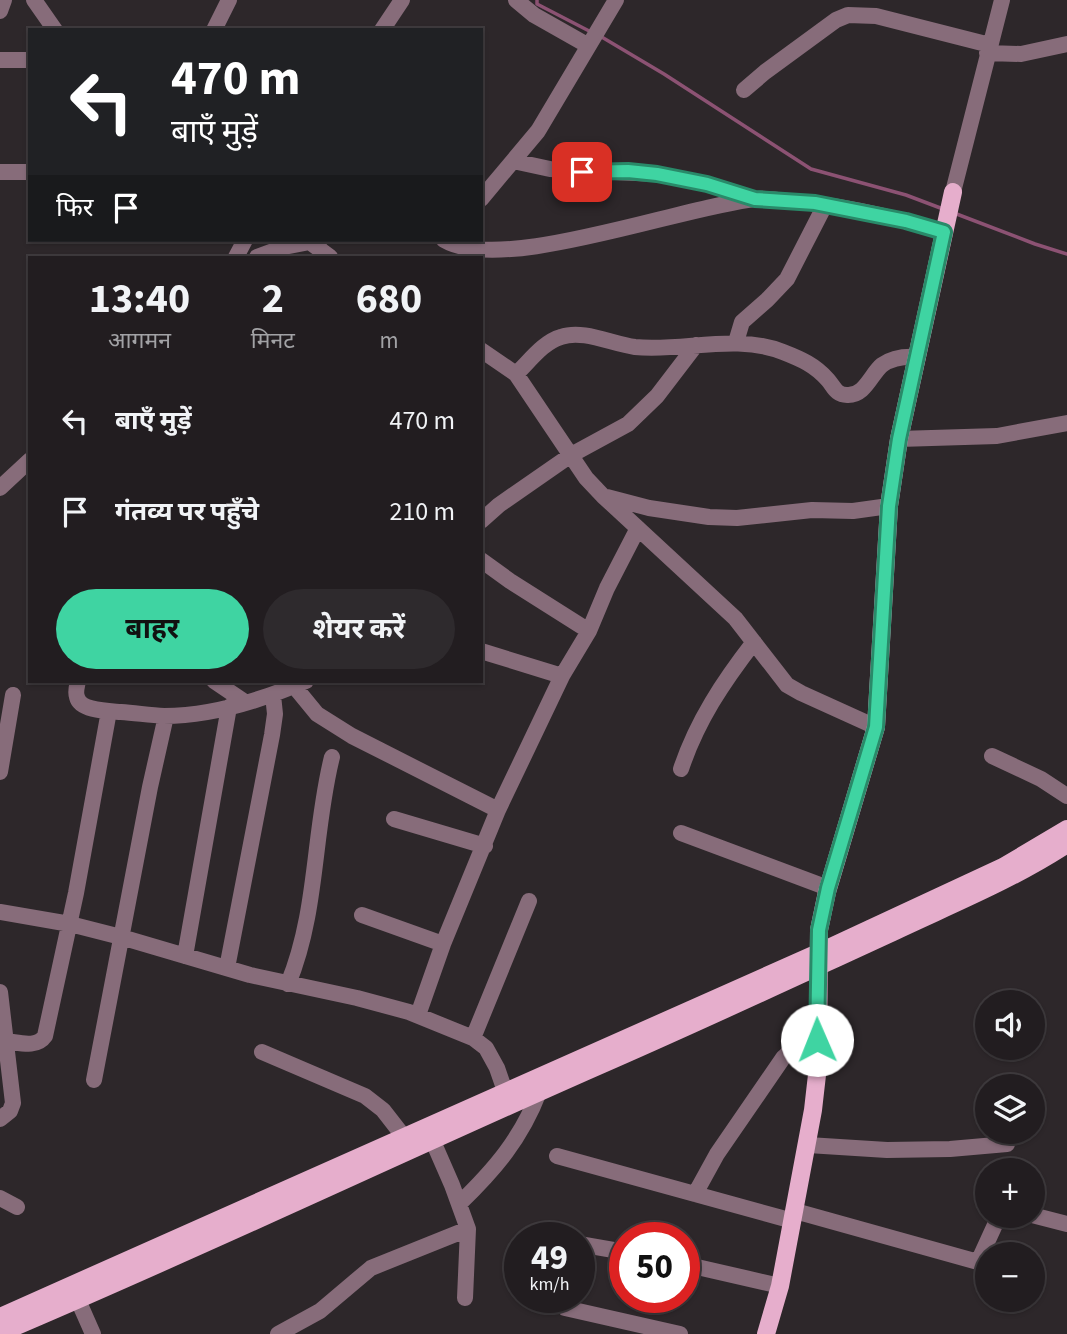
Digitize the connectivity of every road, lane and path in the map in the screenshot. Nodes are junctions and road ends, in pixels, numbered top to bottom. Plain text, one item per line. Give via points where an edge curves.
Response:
1 (4, 0) edge
2 (34, 0) edge
3 (229, 0) edge
4 (402, 0) edge
5 (516, 0) edge
6 (616, 0) edge
7 (1002, 0) edge
8 (0, 10) edge
9 (54, 28) edge
10 (215, 28) edge
11 (383, 28) edge
12 (590, 42) junction
13 (1067, 44) edge
14 (989, 49) junction
15 (28, 60) edge
16 (0, 61) edge
17 (744, 90) dead end
18 (513, 161) junction
19 (0, 172) edge
20 (28, 172) edge
21 (953, 192) joint
22 (483, 197) edge
23 (755, 199) junction
24 (825, 205) junction
25 (944, 232) junction
26 (304, 242) edge
27 (314, 242) edge
28 (450, 242) edge
29 (260, 256) edge
30 (329, 256) edge
31 (736, 342) junction
32 (696, 345) junction
33 (483, 350) edge
34 (918, 357) junction
35 (516, 374) junction
36 (1067, 423) edge
37 (899, 439) junction
38 (571, 455) junction
39 (28, 462) edge
40 (0, 488) edge
41 (603, 496) junction
42 (889, 506) junction
43 (483, 519) edge
44 (638, 528) junction
45 (483, 561) edge
46 (589, 631) junction
47 (754, 642) junction
48 (483, 651) edge
49 (562, 676) junction
50 (78, 683) edge
51 (217, 683) edge
52 (300, 683) edge
53 (13, 695) dead end
54 (273, 695) junction
55 (245, 702) junction
56 (229, 707) junction
57 (109, 711) junction
58 (166, 716) junction
59 (876, 727) junction
60 (992, 755) dead end
61 (332, 757) dead end
62 (681, 769) dead end
63 (0, 772) edge
64 (1067, 796) edge
65 (498, 810) junction
66 (394, 819) dead end
67 (1067, 829) edge
68 (681, 833) dead end
69 (1067, 844) edge
70 (485, 846) junction
71 (828, 888) junction
72 (529, 901) dead end
73 (0, 912) edge
74 (362, 915) dead end
75 (70, 924) junction
76 (121, 937) junction
77 (443, 944) junction
78 (185, 956) junction
79 (818, 960) junction
80 (227, 968) junction
81 (288, 984) junction
82 (0, 992) edge
83 (418, 1015) junction
84 (473, 1038) junction
85 (817, 1040) junction
86 (5, 1041) junction
87 (262, 1052) dead end
88 (94, 1080) dead end
89 (505, 1091) junction
90 (539, 1092) junction
91 (0, 1119) edge
92 (429, 1133) junction
93 (404, 1137) junction
94 (1007, 1144) dead end
95 (808, 1145) junction
96 (558, 1156) dead end
97 (695, 1194) junction
98 (292, 1196) junction
99 (0, 1198) edge
100 (459, 1204) junction
101 (18, 1207) dead end
102 (794, 1216) junction
103 (1045, 1218) edge
104 (1067, 1224) edge
105 (994, 1228) edge
106 (468, 1229) junction
107 (700, 1268) edge
108 (780, 1286) junction
109 (465, 1298) dead end
110 (78, 1300) junction
111 (320, 1311) junction
112 (587, 1313) edge
113 (0, 1317) edge
114 (0, 1333) edge
115 (93, 1334) edge
116 (278, 1334) edge
117 (311, 1334) edge
118 (680, 1334) edge
119 (766, 1334) edge

1 - 8 street
2 - 9 street
3 - 10 street
4 - 11 street
5 - 12 street via 534,15
6 - 12 street
7 - 14 street
12 - 18 street via 538,131
13 - 14 street via 1021,54
14 - 17 street via 876,16 848,15
14 - 21 street
15 - 16 street
18 - 22 street
18 - 23 street via 550,169 657,174
19 - 20 street
21 - 25 main road
23 - 24 street
23 - 28 street via 510,250 489,251
24 - 25 street
24 - 31 street via 787,279 742,322
25 - 34 main road
26 - 29 street
27 - 30 street
31 - 32 street
31 - 34 street via 779,350 814,365 836,392 844,395 854,395 866,386 880,366 894,359
32 - 35 street via 635,347 570,335 550,342
32 - 38 street via 657,396 628,424
33 - 35 street
34 - 37 main road
35 - 38 street
36 - 37 street via 997,436
37 - 42 main road
38 - 41 street
38 - 43 street
39 - 40 street
41 - 42 street via 681,514 723,518
41 - 44 street
42 - 59 main road
44 - 46 street
44 - 47 street via 735,618
45 - 46 street
46 - 49 street
47 - 59 street via 787,685
47 - 62 street via 704,713
48 - 49 street
49 - 65 street
50 - 57 street via 77,700
51 - 55 street
52 - 54 street
52 - 65 street via 317,714
53 - 63 street
54 - 55 street
54 - 80 street via 272,735
55 - 56 street
56 - 58 street
56 - 78 street
57 - 58 street
57 - 75 street
58 - 76 street
59 - 71 main road
60 - 64 street
61 - 81 street via 307,915
65 - 70 street
66 - 70 street
67 - 79 main road via 1003,867
68 - 71 street
69 - 79 main road via 994,886
70 - 77 street
71 - 79 main road
72 - 84 street
73 - 75 street
74 - 77 street
75 - 76 street
75 - 86 street via 45,1036 36,1044
76 - 78 street
76 - 88 street
77 - 83 street
78 - 80 street
79 - 85 main road
79 - 89 main road
79 - 90 main road
80 - 81 street
81 - 83 street
82 - 86 street
83 - 84 street
84 - 89 street via 485,1048
85 - 95 main road
85 - 97 street via 794,1048 783,1058
86 - 91 street via 13,1102
87 - 93 street via 365,1096
89 - 92 main road
90 - 92 main road
90 - 100 street via 513,1146
92 - 93 main road
92 - 98 main road
92 - 100 street
93 - 98 main road
94 - 95 street via 887,1150
95 - 102 main road
96 - 97 street
97 - 102 street
98 - 110 main road
98 - 113 main road
99 - 101 street
100 - 106 street
102 - 105 street via 978,1262
102 - 108 main road
103 - 104 street
106 - 109 street
106 - 111 street via 371,1268
107 - 108 street
108 - 119 main road
110 - 114 main road
110 - 115 street
111 - 116 street
111 - 117 street
112 - 118 street

